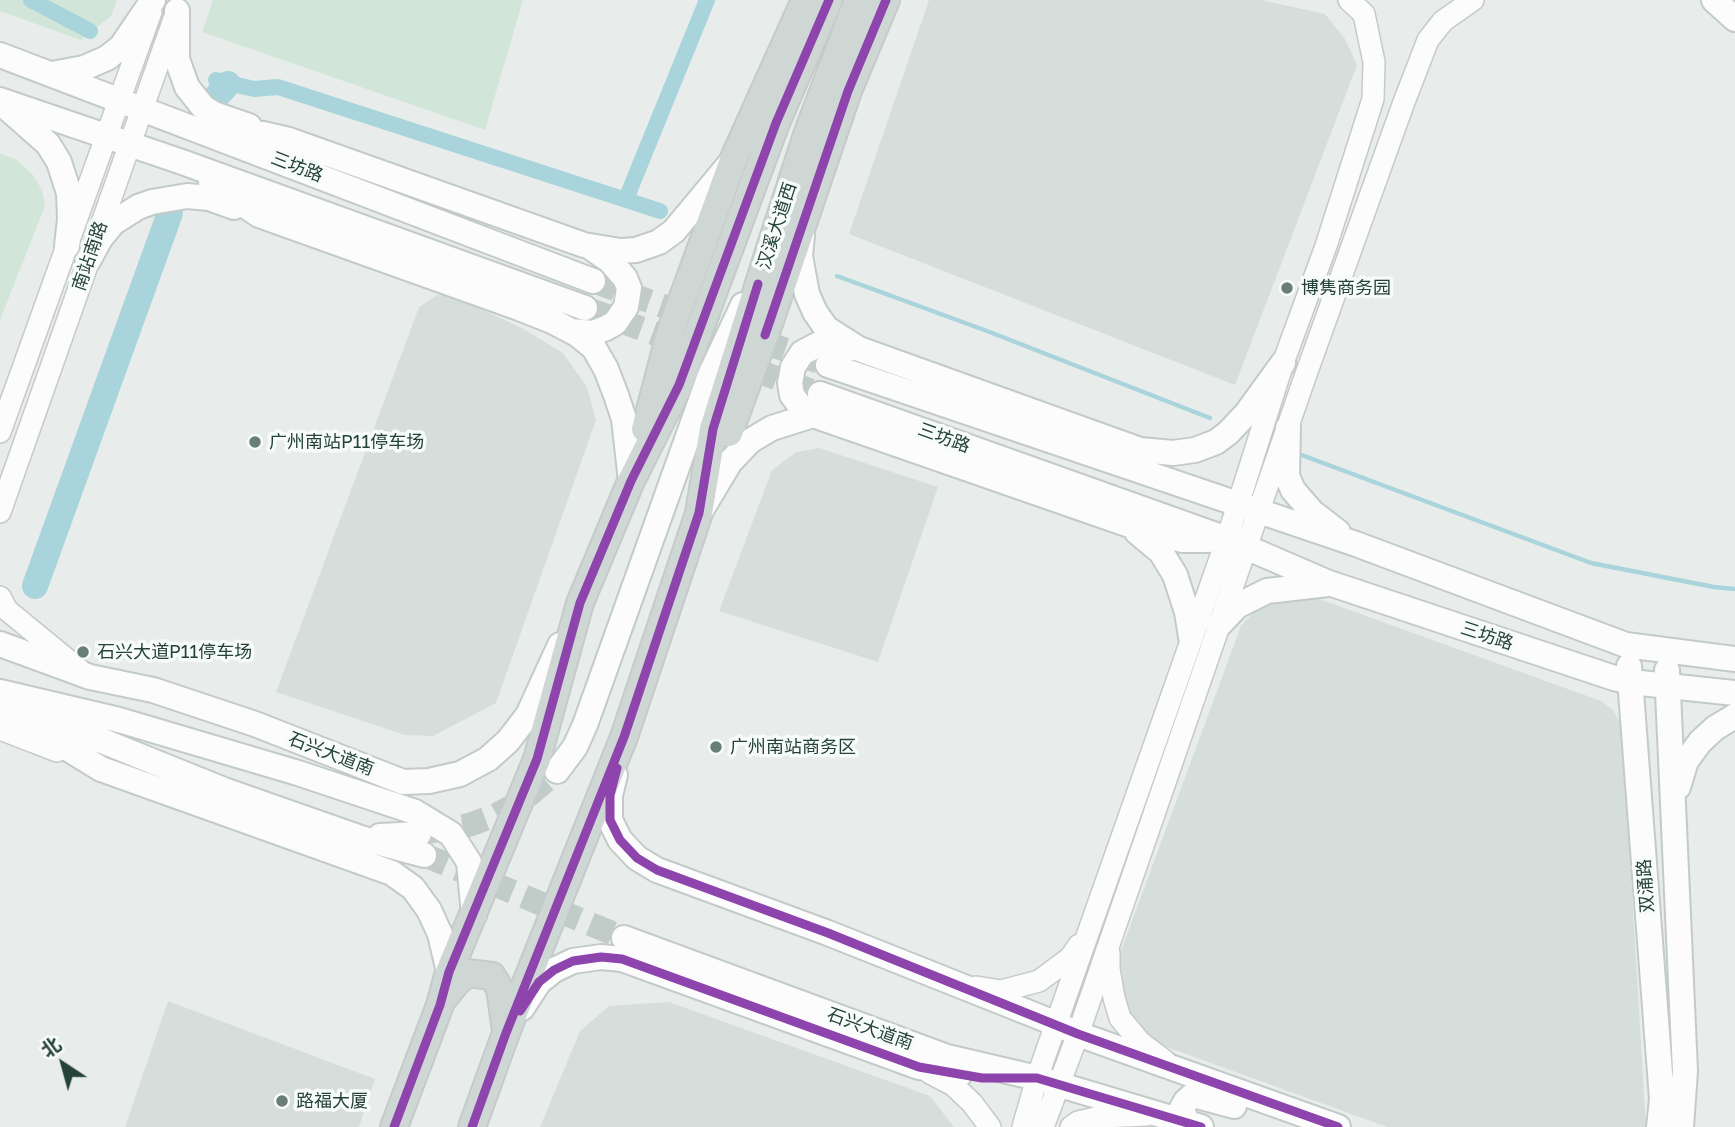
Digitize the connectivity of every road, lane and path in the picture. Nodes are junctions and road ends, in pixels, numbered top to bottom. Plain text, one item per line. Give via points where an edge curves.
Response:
1 (805, 0) edge
2 (829, 0) edge
3 (858, 0) edge
4 (886, 0) edge
5 (1349, 0) edge
6 (1473, 0) edge
7 (1714, 0) edge
8 (166, 3) edge
9 (1735, 19) edge
10 (0, 55) edge
11 (50, 75) junction
12 (1373, 99) junction
13 (0, 101) edge
14 (1404, 102) junction
15 (131, 104) junction
16 (196, 128) junction
17 (118, 140) junction
18 (289, 140) junction
19 (734, 158) junction
20 (182, 162) junction
21 (259, 215) junction
22 (803, 221) junction
23 (588, 245) junction
24 (771, 245) junction
25 (67, 246) junction
26 (88, 261) junction
27 (593, 281) tunnel mouth
28 (585, 308) tunnel mouth
29 (571, 331) junction
30 (859, 349) junction
31 (828, 365) tunnel mouth
32 (1282, 369) junction
33 (1305, 377) junction
34 (819, 406) junction
35 (1288, 428) junction
36 (0, 432) edge
37 (631, 481) junction
38 (1248, 509) junction
39 (0, 512) edge
40 (699, 513) junction
41 (1124, 523) junction
42 (1237, 543) junction
43 (1356, 544) junction
44 (1329, 583) junction
45 (0, 597) edge
46 (580, 603) junction
47 (1219, 625) junction
48 (1191, 638) junction
49 (0, 644) edge
50 (1626, 645) junction
51 (1666, 650) junction
52 (1735, 659) edge
53 (90, 677) junction
54 (1631, 682) junction
55 (1668, 685) junction
56 (1735, 693) edge
57 (1, 709) edge
58 (1735, 716) edge
59 (624, 737) junction
60 (556, 771) tunnel mouth
61 (404, 782) junction
62 (1673, 804) junction
63 (419, 834) junction
64 (474, 915) junction
65 (1088, 932) junction
66 (624, 938) tunnel mouth
67 (1110, 938) junction
68 (449, 972) junction
69 (958, 985) junction
70 (440, 1004) junction
71 (1067, 1029) junction
72 (506, 1033) junction
73 (919, 1067) junction
74 (1178, 1070) junction
75 (1048, 1081) junction
76 (1185, 1121) edge
77 (1333, 1125) edge
78 (394, 1127) edge
79 (472, 1127) edge
80 (990, 1127) edge
81 (1023, 1127) edge
82 (1043, 1127) edge
83 (1070, 1127) edge
84 (1659, 1127) edge
85 (1681, 1127) edge

1 - 19 main road
2 - 37 main road, 汉溪大道西 via 776,123 679,385
3 - 24 main road, 汉溪大道西
4 - 22 main road via 848,91
5 - 12 street via 1364,14 1374,62
6 - 14 street via 1443,21 1428,40
7 - 9 main road
8 - 11 main road via 107,58
8 - 15 street, 南站南路
8 - 18 main road via 177,59 195,98 214,114
10 - 11 main road, 三坊路
11 - 15 main road, 三坊路
12 - 14 street via 1389,91 1401,94
12 - 32 street
13 - 17 main road, 三坊路
13 - 25 main road via 48,144 59,162 69,193
14 - 33 street
15 - 16 main road, 三坊路
15 - 17 street, 南站南路
16 - 18 main road
16 - 27 main road, 三坊路
17 - 20 main road, 三坊路
17 - 25 street, 南站南路
17 - 26 street, 南站南路
18 - 23 main road
19 - 23 main road via 674,232 659,242 620,251
19 - 37 main road via 671,330
20 - 21 main road
20 - 28 main road, 三坊路
21 - 26 main road via 209,198 187,196 152,202 113,223
21 - 29 main road
22 - 30 main road via 800,256 807,294 826,328
22 - 40 main road
23 - 29 main road via 620,270 629,288 628,299 615,323 593,333
24 - 40 main road, 汉溪大道西 via 713,429
24 - 60 main road via 710,375 585,725
25 - 36 street, 南站南路
26 - 39 street, 南站南路
29 - 37 main road via 594,348 606,369 624,419
30 - 32 main road via 1140,450 1173,453 1195,450 1228,433
30 - 34 main road via 823,342 802,353 793,367 792,395 803,410
31 - 38 main road, 三坊路
32 - 33 street via 1288,386 1294,387
32 - 38 street
33 - 35 street
34 - 40 main road via 813,415 750,440 730,462
34 - 41 main road via 1011,486
34 - 42 main road, 三坊路
35 - 38 street
35 - 43 main road via 1287,476 1293,490 1311,512
37 - 46 main road, 汉溪大道西
38 - 42 street
38 - 43 main road, 三坊路
40 - 59 main road, 汉溪大道西
41 - 42 main road via 1182,540
41 - 48 main road via 1149,539 1175,575
42 - 44 main road, 三坊路
42 - 47 street
42 - 48 street
43 - 50 main road, 三坊路
44 - 47 main road via 1267,591 1237,606
44 - 54 main road, 三坊路
45 - 53 street via 7,610
46 - 61 main road, 石兴大道南 via 527,715 508,741 488,759 460,774
46 - 64 main road, 汉溪大道西 via 537,759
47 - 67 street
48 - 65 street
49 - 53 main road, 石兴大道南
50 - 51 main road, 三坊路
50 - 54 main road, 双涌路
51 - 52 main road, 三坊路
51 - 55 main road, 双涌路
53 - 61 main road, 石兴大道南 via 153,690 255,724
54 - 55 main road, 三坊路
54 - 84 main road, 双涌路 via 1662,1099
55 - 56 main road, 三坊路
55 - 62 main road, 双涌路
57 - 63 main road via 132,724 298,773
57 - 63 main road via 60,725 362,838
57 - 68 main road via 101,769 392,873 413,888 429,910
58 - 62 main road via 1715,728 1686,761
59 - 69 main road via 610,795 610,820 637,858 657,870
59 - 72 main road, 汉溪大道西
61 - 63 main road via 418,803
62 - 85 main road, 双涌路 via 1685,1071
63 - 64 main road via 451,834 469,862
64 - 68 main road, 汉溪大道西
65 - 69 street via 1070,958 1039,981 1001,990
65 - 71 street
66 - 75 main road, 石兴大道南 via 947,1057
67 - 71 street
67 - 74 street via 1109,969 1120,1018 1140,1042
68 - 70 main road, 汉溪大道西
69 - 71 main road
70 - 72 main road via 468,973 492,976 500,989
70 - 78 main road, 汉溪大道西
71 - 74 main road
71 - 75 street
72 - 73 main road via 539,982 573,961 601,957 622,959
72 - 79 main road, 汉溪大道西
73 - 75 main road via 982,1078
73 - 80 street via 953,1085
74 - 77 main road
75 - 76 main road, 石兴大道南
75 - 81 street
75 - 82 street
76 - 77 main road via 1182,1108 1193,1095
76 - 83 street via 1100,1117

